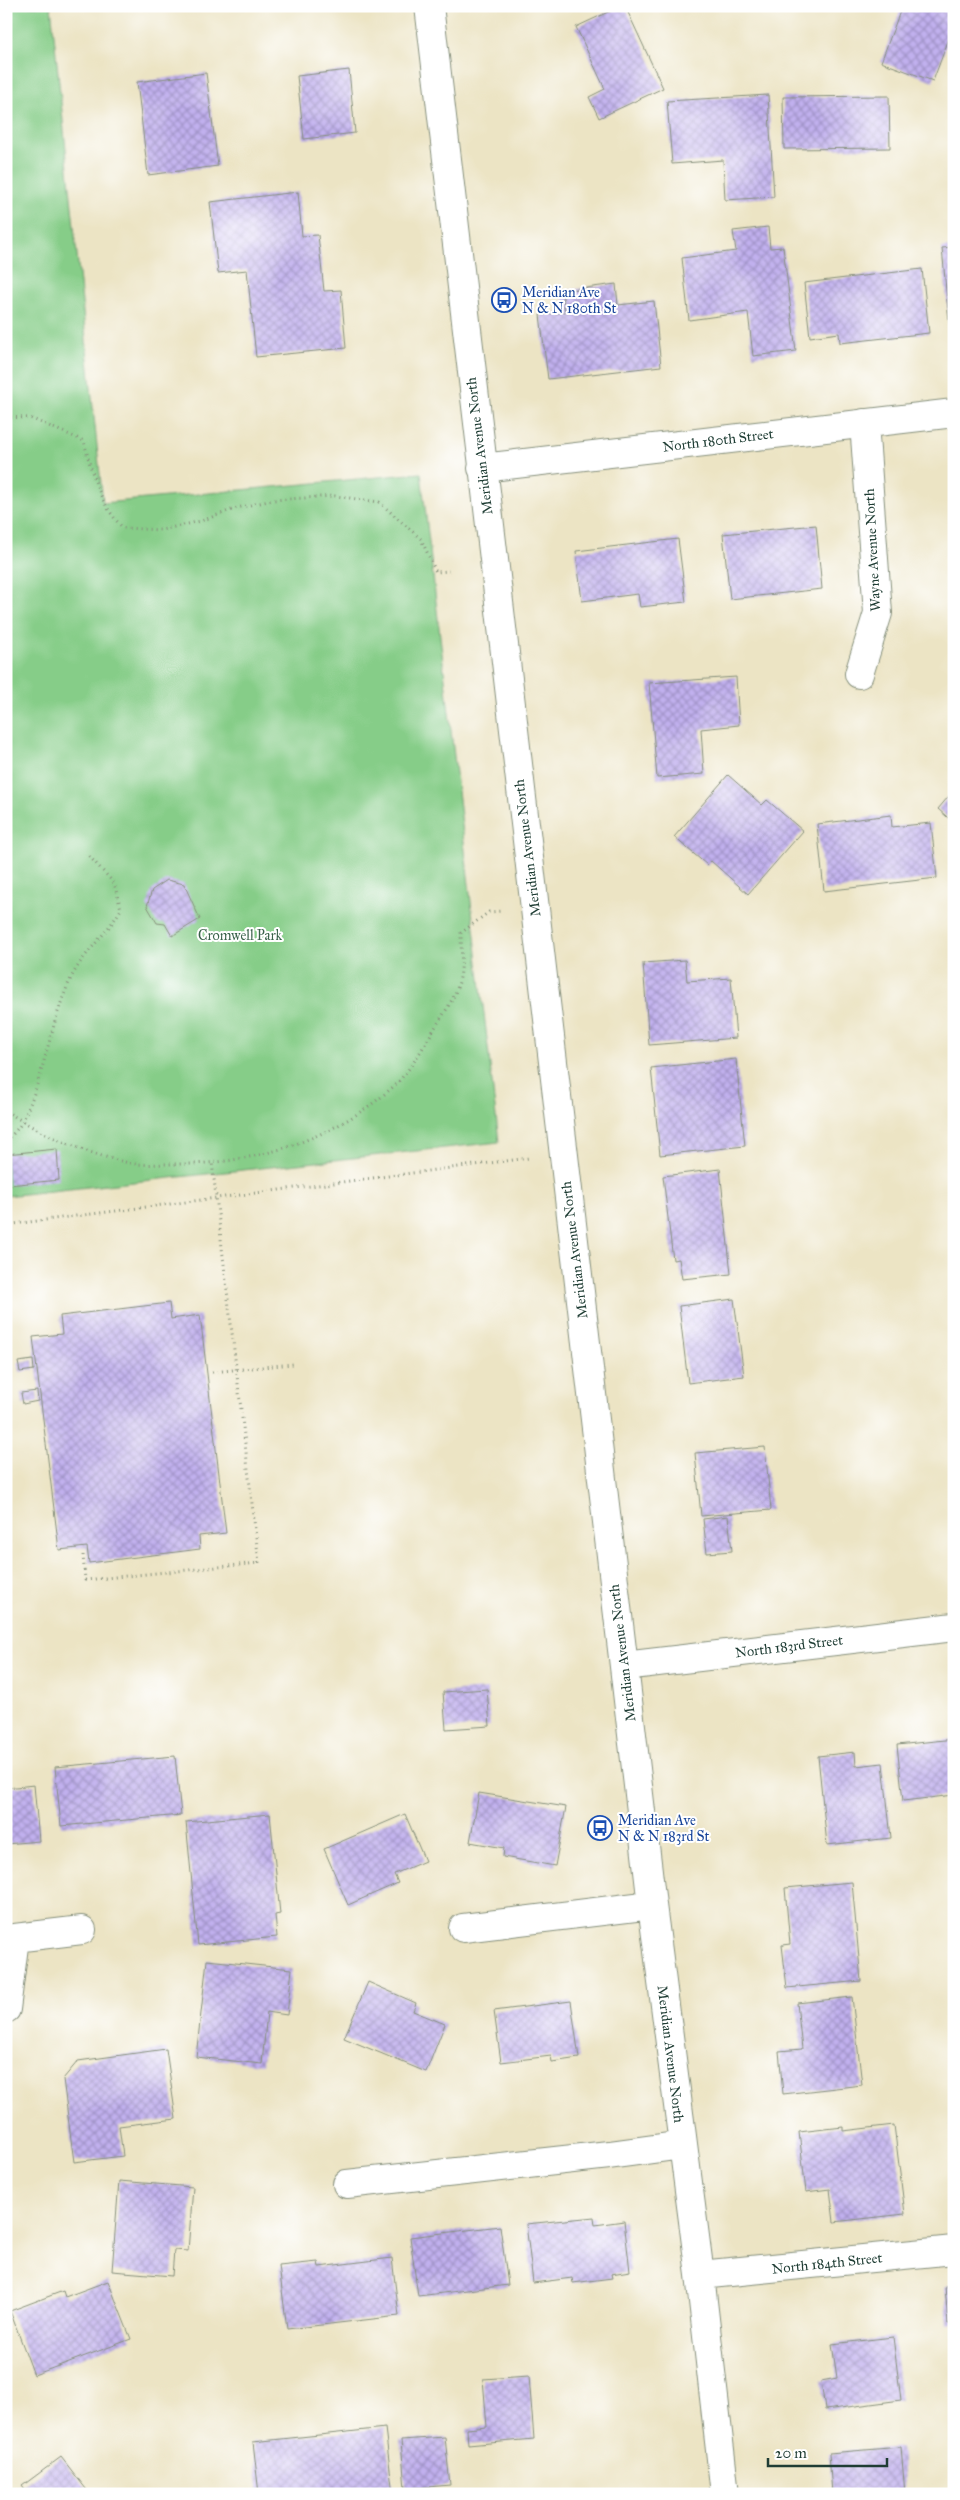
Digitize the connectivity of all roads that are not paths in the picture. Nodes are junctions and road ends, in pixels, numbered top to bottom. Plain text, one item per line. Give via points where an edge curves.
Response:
1 (429, 6) edge
2 (954, 413) edge
3 (864, 423) junction
4 (482, 468) junction
5 (859, 674) dead end
6 (954, 1626) edge
7 (624, 1666) junction
8 (652, 1905) junction
9 (463, 1928) dead end
10 (82, 1930) dead end
11 (10, 1939) edge
12 (6, 2009) edge
13 (683, 2145) junction
14 (347, 2184) dead end
15 (954, 2250) edge
16 (700, 2275) junction
17 (725, 2494) edge

1 - 4 street, Meridian Avenue North
2 - 3 street, North 180th Street
3 - 4 street, North 180th Street
3 - 5 street, Wayne Avenue North via 878,613
4 - 7 street, Meridian Avenue North
6 - 7 street, North 183rd Street
7 - 8 street, Meridian Avenue North
8 - 9 street
8 - 13 street, Meridian Avenue North
10 - 11 street
11 - 12 street
13 - 14 street
13 - 16 street, Meridian Avenue North
15 - 16 street, North 184th Street
16 - 17 street, Meridian Avenue North

